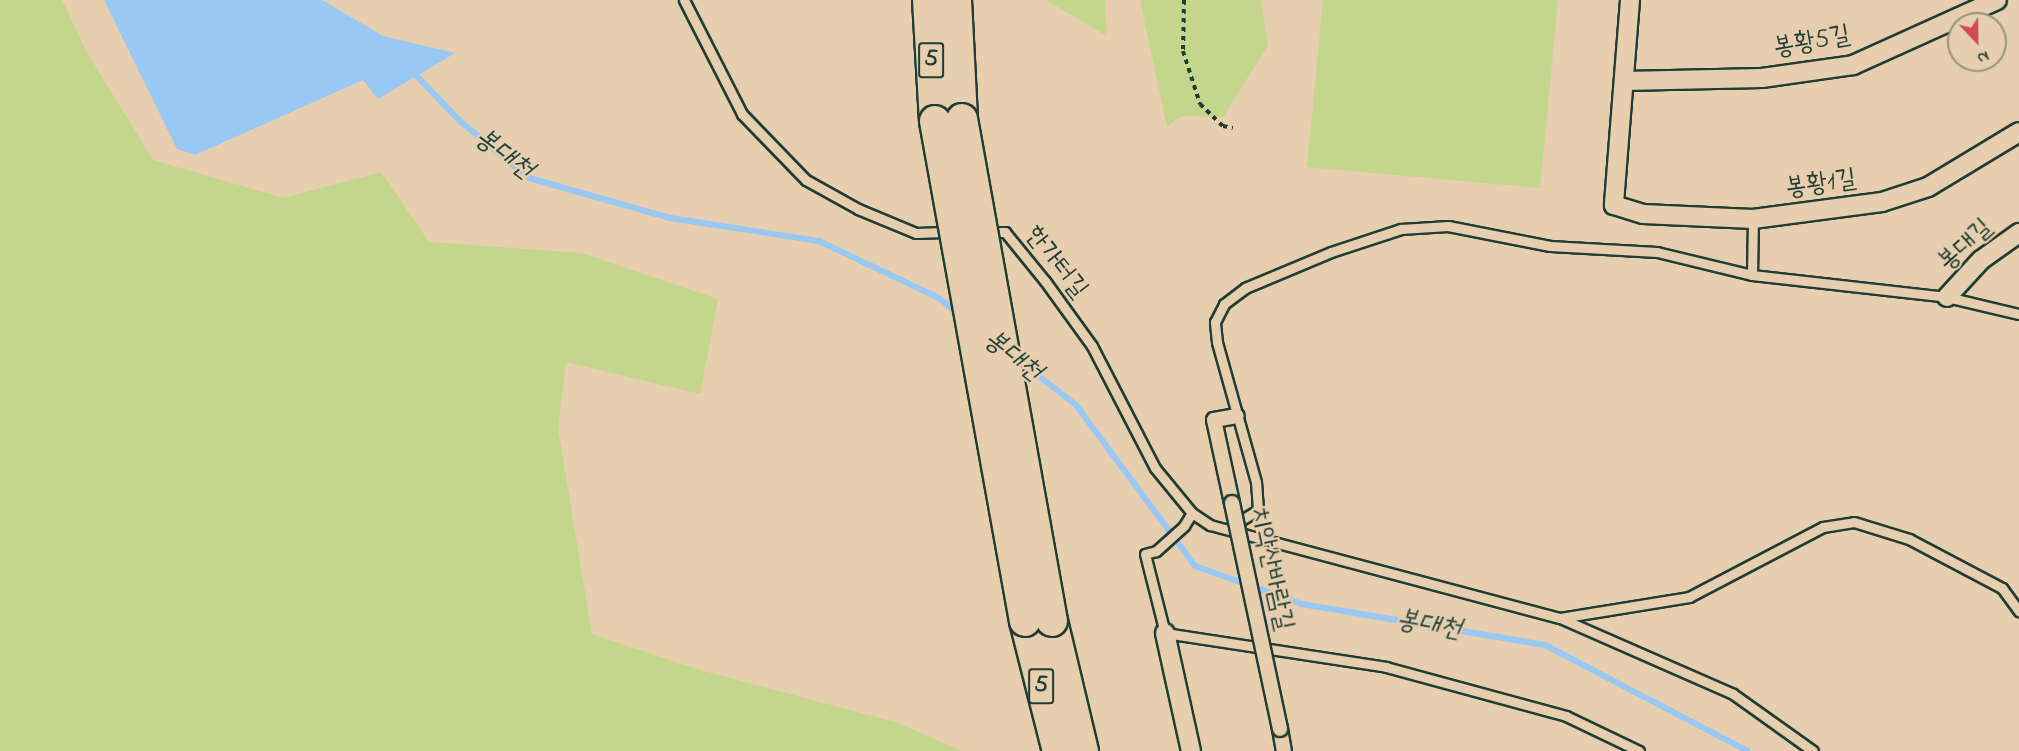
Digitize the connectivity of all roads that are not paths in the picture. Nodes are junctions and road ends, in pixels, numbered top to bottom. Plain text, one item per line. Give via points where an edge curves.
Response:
1 (684, 0) edge
2 (928, 0) edge
3 (956, 0) edge
4 (1630, 0) edge
5 (1997, 0) edge
6 (1624, 81) junction
7 (949, 120) junction
8 (2019, 132) edge
9 (1753, 219) junction
10 (2019, 233) edge
11 (1752, 275) junction
12 (1947, 297) junction
13 (2019, 314) edge
14 (1237, 416) junction
15 (1192, 513) junction
16 (1224, 529) junction
17 (2019, 611) edge
18 (1560, 618) junction
19 (1038, 621) junction
20 (1165, 633) junction
21 (1058, 751) edge
22 (1083, 751) edge
23 (1191, 751) edge
24 (1284, 751) edge
25 (1639, 751) edge
26 (1813, 751) edge

1 - 15 lane, 한가터길 via 742,114 806,180 858,209 916,233 1005,232 1092,346 1155,468
2 - 7 highway, 5
3 - 7 highway, 5
4 - 6 street
5 - 6 street, 봉황5길 via 1853,65 1762,78
6 - 9 street, 봉황1길 via 1614,205 1643,214
7 - 19 highway, 5, bridge
8 - 9 street, 봉황1길 via 1928,187 1891,199
9 - 11 lane
10 - 12 street, 봉대길 via 1981,260
11 - 12 lane
11 - 14 lane via 1657,252 1550,246 1448,226 1401,229 1331,252 1245,288 1224,304 1215,322 1217,342
12 - 13 lane
14 - 16 lane via 1256,482 1258,510
14 - 24 street, 치악산바람길, bridge via 1214,420
15 - 16 lane, 한가터길
15 - 20 lane via 1184,526 1156,551 1145,554
16 - 18 lane, 한가터길
17 - 18 lane via 2002,588 1909,539 1854,522 1823,527 1689,597
18 - 26 lane, 한가터길 via 1733,694
19 - 21 highway, 5
19 - 22 highway, 5
20 - 23 street
20 - 25 lane via 1386,667 1566,716

